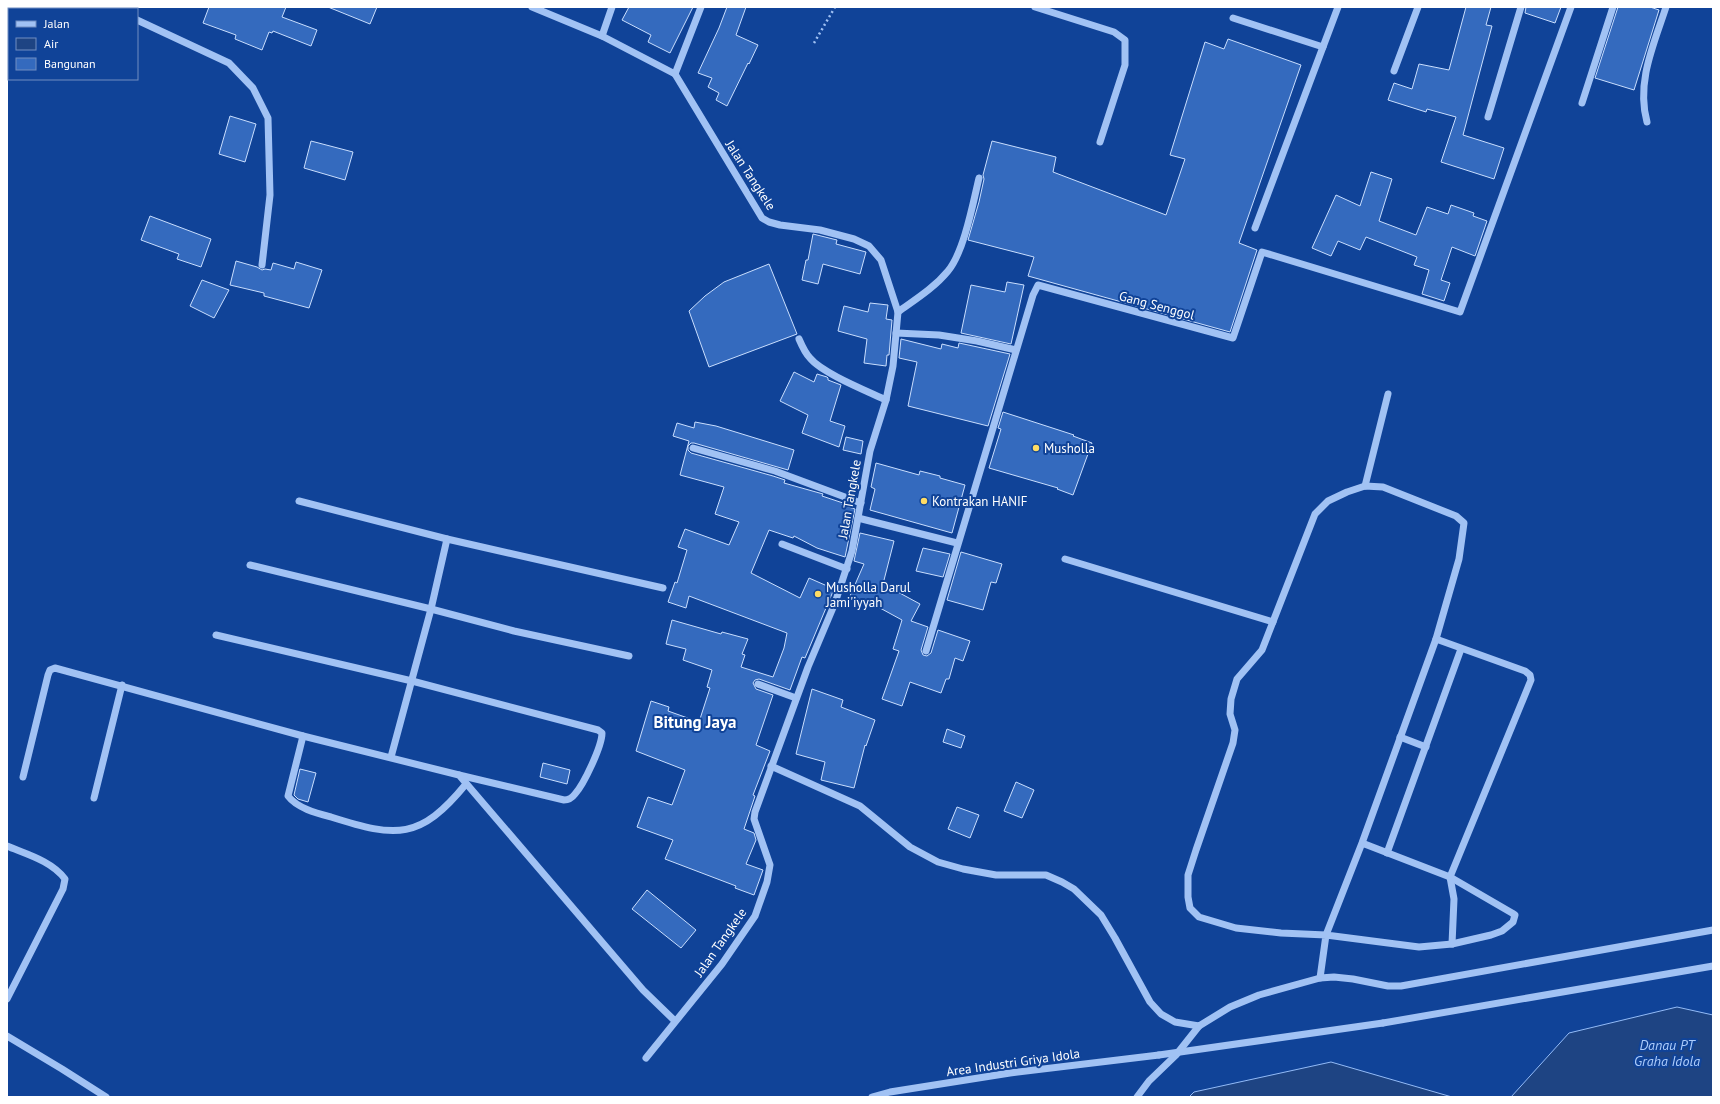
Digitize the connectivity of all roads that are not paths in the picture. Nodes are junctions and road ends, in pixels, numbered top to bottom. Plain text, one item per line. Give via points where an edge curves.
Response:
1 (532, 7) edge
2 (612, 7) edge
3 (701, 7) edge
4 (1035, 7) edge
5 (1338, 7) edge
6 (1418, 7) edge
7 (1521, 7) edge
8 (1571, 7) edge
9 (1613, 7) edge
10 (1666, 7) edge
11 (1233, 18) dead end
12 (138, 20) edge
13 (602, 36) junction
14 (1323, 47) junction
15 (1394, 71) dead end
16 (675, 74) junction
17 (1582, 103) dead end
18 (1488, 117) dead end
19 (1647, 122) dead end
20 (1100, 142) dead end
21 (979, 178) dead end
22 (1256, 228) dead end
23 (262, 265) dead end
24 (898, 312) junction
25 (896, 333) junction
26 (799, 339) dead end
27 (1016, 350) junction
28 (1388, 394) dead end
29 (886, 400) junction
30 (693, 448) dead end
31 (1365, 486) junction
32 (299, 501) dead end
33 (861, 503) junction
34 (858, 518) junction
35 (447, 539) junction
36 (957, 543) junction
37 (782, 544) dead end
38 (1065, 559) dead end
39 (250, 565) dead end
40 (847, 569) junction
41 (664, 588) dead end
42 (431, 609) junction
43 (1274, 622) junction
44 (216, 635) dead end
45 (1436, 639) junction
46 (1461, 648) junction
47 (926, 651) dead end
48 (629, 656) dead end
49 (412, 681) junction
50 (758, 684) dead end
51 (122, 685) junction
52 (796, 698) junction
53 (303, 736) junction
54 (1400, 737) junction
55 (1426, 747) junction
56 (391, 757) junction
57 (771, 766) junction
58 (459, 775) junction
59 (23, 777) dead end
60 (466, 784) junction
61 (94, 798) dead end
62 (1362, 843) junction
63 (7, 846) edge
64 (1387, 853) junction
65 (1450, 877) junction
66 (1713, 930) edge
67 (1326, 935) junction
68 (1452, 944) junction
69 (1713, 966) edge
70 (1320, 978) junction
71 (7, 999) edge
72 (675, 1021) junction
73 (1198, 1026) junction
74 (7, 1036) edge
75 (646, 1058) dead end
76 (106, 1097) edge
77 (872, 1097) edge
78 (1137, 1097) edge

1 - 13 street
2 - 13 street
3 - 16 street
4 - 20 street via 1114,32 1124,40 1125,65
5 - 14 street
6 - 15 street
7 - 18 street
8 - 27 street, Gang Senggol via 1460,312 1262,252 1233,338 1038,284
9 - 17 street
10 - 19 street via 1646,68 1643,86
11 - 14 street
12 - 23 street via 229,63 253,88 268,118 270,194
13 - 16 street
14 - 22 street
16 - 24 street, Jalan Tangkele via 762,218 780,225 820,230 869,246 882,260
21 - 24 street via 961,247 950,270 923,295
24 - 25 street, Jalan Tangkele
25 - 27 street via 939,335
25 - 29 street, Jalan Tangkele
26 - 29 street via 811,359 830,373
27 - 36 street, Gang Senggol
28 - 31 street
29 - 33 street, Jalan Tangkele via 870,451
30 - 33 street via 775,471
31 - 43 street via 1328,501 1315,514
31 - 45 street via 1383,487 1456,516 1464,523 1459,559
32 - 35 street
33 - 34 street, Jalan Tangkele
34 - 36 street
34 - 40 street, Jalan Tangkele
35 - 41 street
35 - 42 street
36 - 47 street, Gang Senggol
37 - 40 street
38 - 43 street
39 - 42 street
40 - 52 street, Jalan Tangkele
42 - 48 street via 514,631
42 - 49 street
43 - 67 street via 1262,650 1237,679 1230,714 1235,730 1234,743 1188,876 1188,897 1190,908 1199,917 1236,928 1281,934
44 - 49 street
45 - 46 street
45 - 54 street
46 - 55 street
46 - 65 street via 1525,671 1532,680
49 - 56 street
49 - 58 street via 602,733 602,741 589,770 575,795 569,800
50 - 52 street
51 - 53 street
51 - 59 street via 61,669 50,670
51 - 61 street
52 - 57 street, Jalan Tangkele
53 - 56 street
53 - 60 street via 288,796 293,802 315,812 365,828 391,831 409,829 426,822 454,799
54 - 55 street
54 - 62 street
55 - 64 street
56 - 58 street
57 - 72 street, Jalan Tangkele via 754,819 770,865 762,900 755,916 722,964
57 - 73 street via 860,806 910,848 938,862 996,875 1046,875 1074,889 1101,915 1150,1002 1161,1014 1175,1022
58 - 60 street
60 - 72 street via 643,990
62 - 64 street
62 - 67 street
63 - 71 street via 53,867 65,879 64,889
64 - 65 street
65 - 68 street via 1454,899
65 - 68 street via 1512,913 1515,918 1502,931
66 - 70 street via 1401,986
67 - 68 street via 1419,947
67 - 70 street
69 - 77 street, Area Industri Griya Idola, bridge via 1382,1023 1159,1055 1010,1073
70 - 73 street via 1259,995 1230,1007
72 - 75 street, Jalan Tangkele
73 - 78 street via 1176,1055 1149,1081
74 - 76 street

